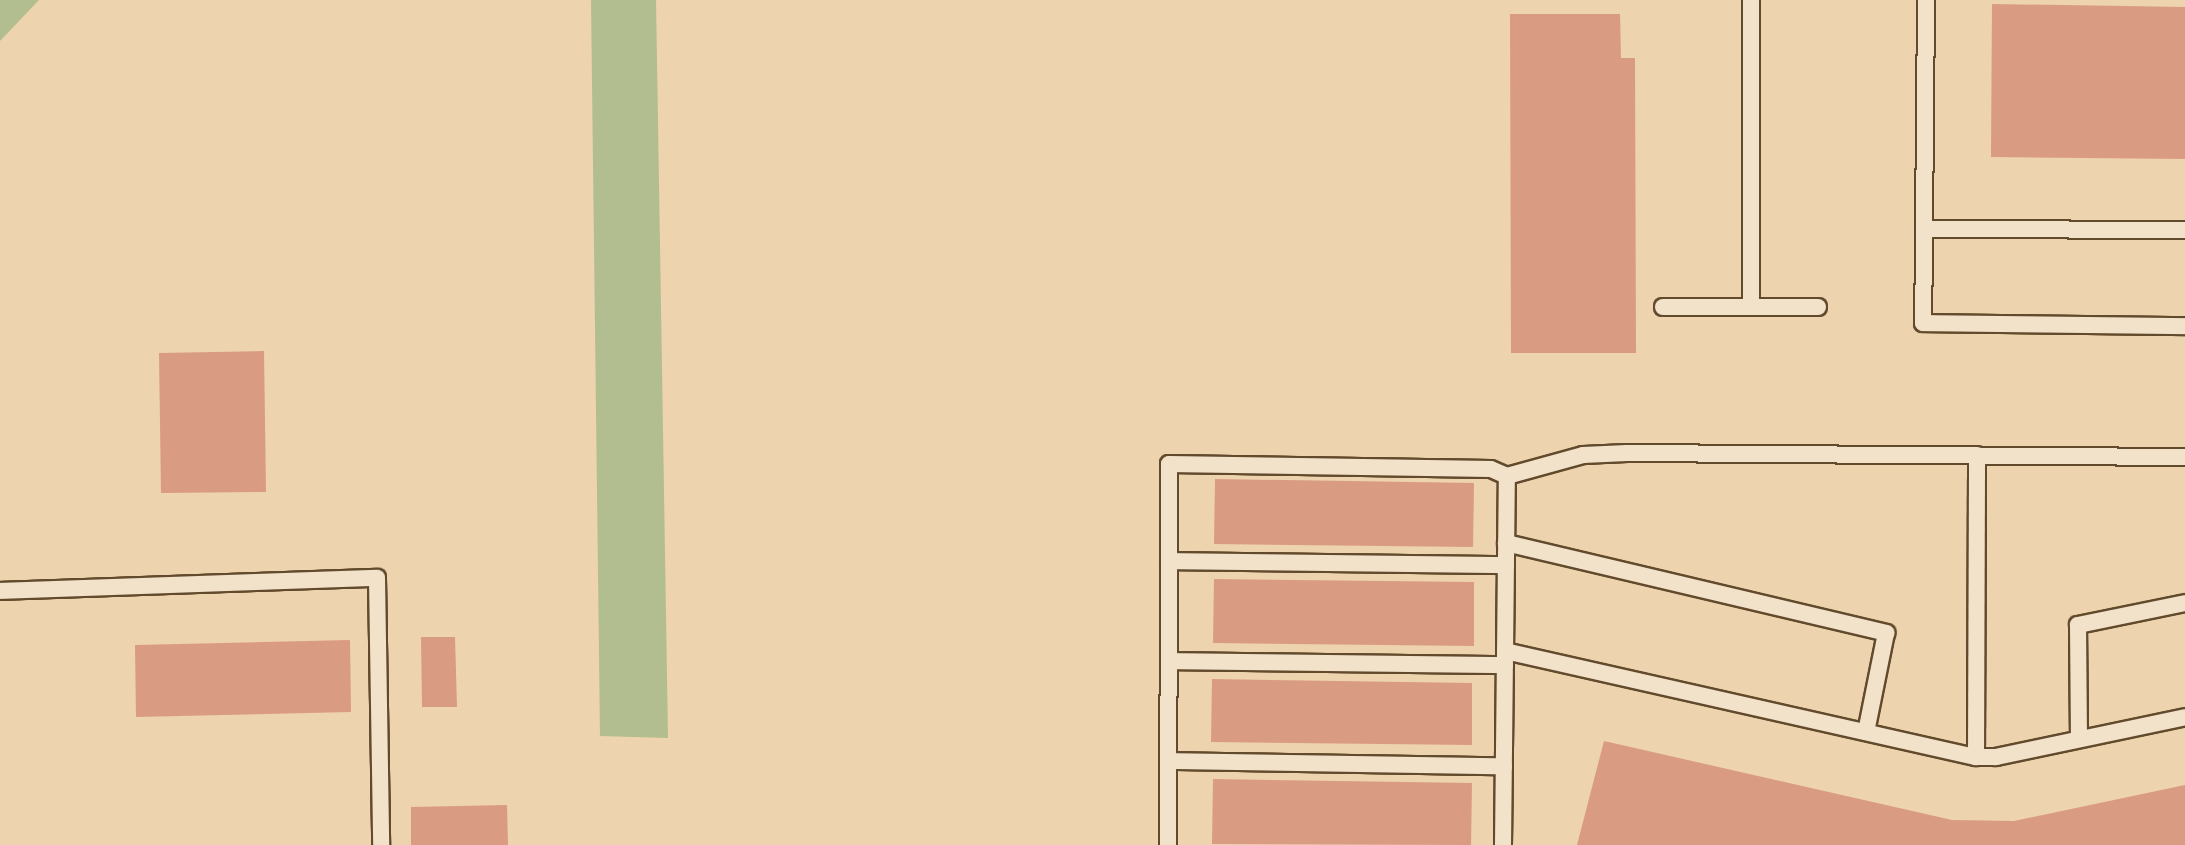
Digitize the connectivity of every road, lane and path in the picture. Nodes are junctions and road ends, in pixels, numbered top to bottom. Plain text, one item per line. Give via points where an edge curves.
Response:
1 (1751, 0) edge
2 (1926, 0) edge
3 (1924, 229) junction
4 (2185, 230) edge
5 (1663, 307) dead end
6 (1751, 307) junction
7 (1818, 307) dead end
8 (2185, 326) edge
9 (1977, 455) junction
10 (2185, 457) edge
11 (1507, 476) junction
12 (1506, 543) junction
13 (1169, 561) junction
14 (1506, 565) junction
15 (0, 591) edge
16 (2185, 603) edge
17 (1505, 658) junction
18 (1169, 661) junction
19 (2185, 717) edge
20 (1866, 732) junction
21 (2079, 739) junction
22 (1976, 757) junction
23 (1169, 761) junction
24 (1504, 766) junction
25 (381, 845) edge
26 (1168, 845) edge
27 (1503, 845) edge

1 - 6 lane
2 - 3 lane
3 - 4 lane
3 - 8 lane via 1923,323
5 - 6 lane
6 - 7 lane
9 - 10 lane
9 - 11 lane via 1583,455
9 - 22 lane
11 - 12 lane
11 - 13 lane via 1491,469 1169,464
12 - 14 lane
12 - 20 lane via 1886,633
13 - 14 lane
13 - 18 lane
14 - 17 lane
15 - 25 lane via 377,578
16 - 21 lane via 2078,625
17 - 18 lane
17 - 20 lane
17 - 24 lane
18 - 23 lane
19 - 21 lane
20 - 22 lane
21 - 22 lane
23 - 24 lane
23 - 26 lane
24 - 27 lane

